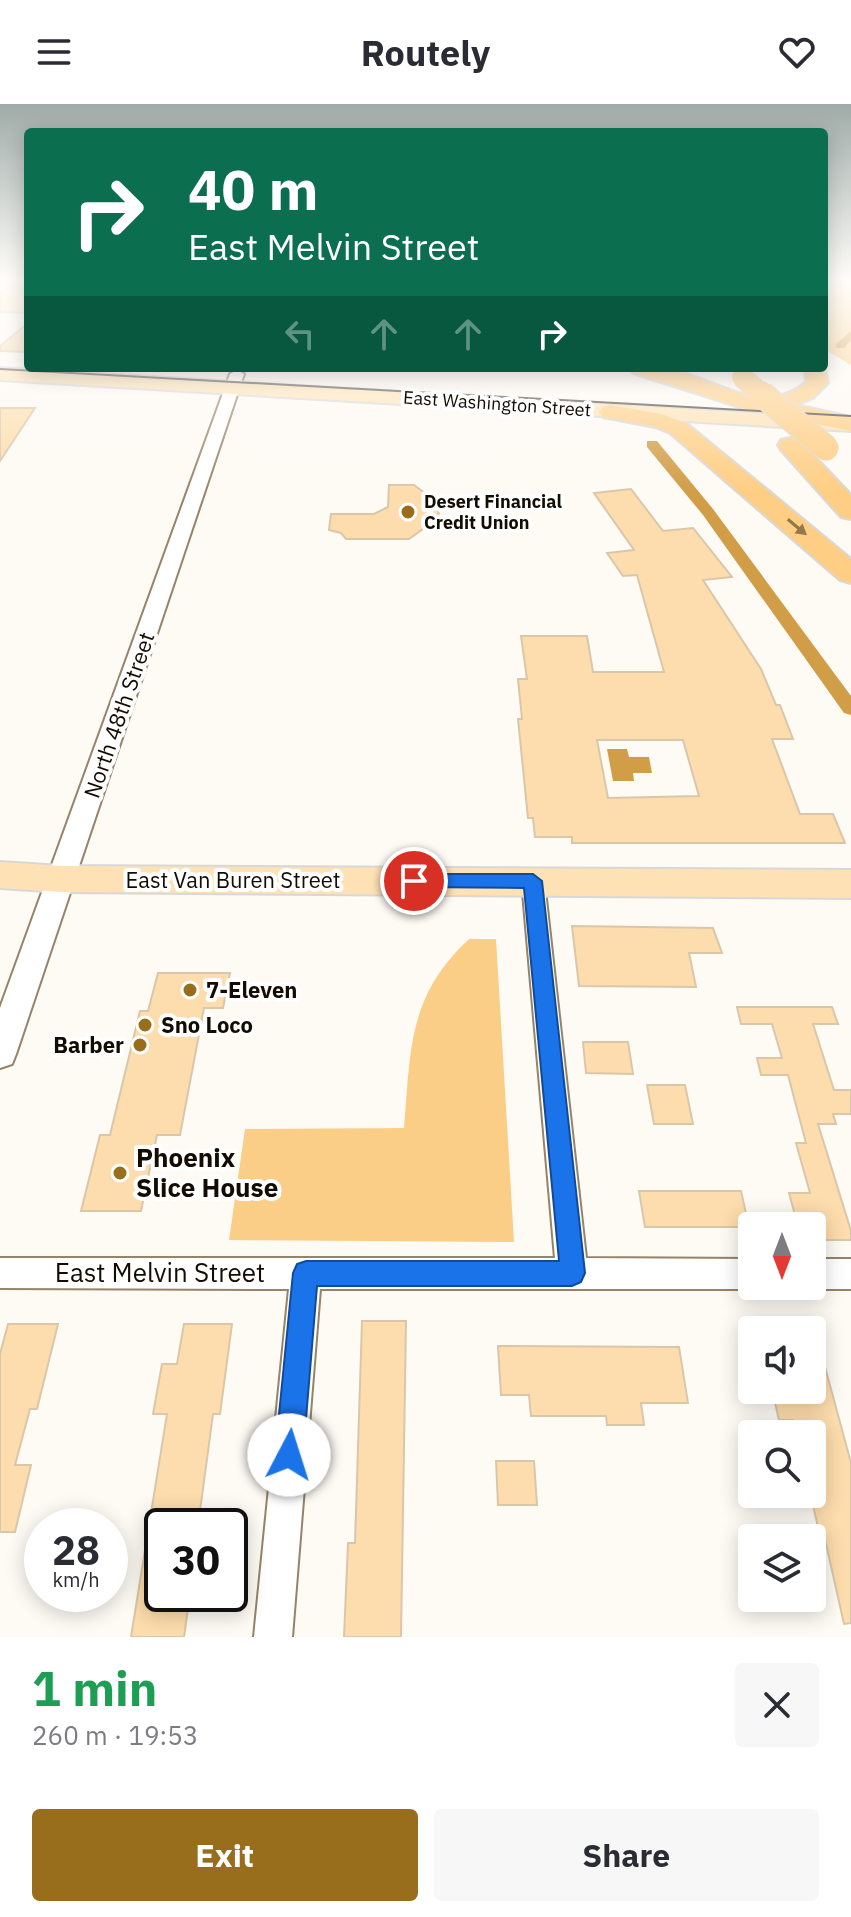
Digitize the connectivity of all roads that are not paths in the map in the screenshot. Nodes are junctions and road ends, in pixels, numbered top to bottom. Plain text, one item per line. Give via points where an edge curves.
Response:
1 (0, 362) edge
2 (24, 364) edge
3 (164, 372) edge
4 (721, 372) edge
5 (823, 372) edge
6 (0, 374) edge
7 (236, 377) edge
8 (614, 379) edge
9 (695, 407) junction
10 (766, 411) junction
11 (611, 412) junction
12 (847, 416) edge
13 (851, 436) edge
14 (790, 445) junction
15 (835, 455) dead end
16 (723, 464) junction
17 (851, 496) edge
18 (851, 511) edge
19 (851, 574) edge
20 (0, 875) edge
21 (62, 879) junction
22 (533, 881) junction
23 (851, 884) edge
24 (0, 1054) edge
25 (0, 1273) edge
26 (306, 1273) junction
27 (572, 1273) junction
28 (738, 1274) edge
29 (826, 1274) edge
30 (851, 1274) edge
31 (273, 1637) edge

1 - 2 main road
3 - 7 main road, East Washington Street
4 - 14 highway
4 - 15 highway, bridge
5 - 10 highway via 812,390
6 - 7 main road, East Washington Street
7 - 8 main road, East Washington Street
7 - 11 main road, East Washington Street
7 - 21 street, North 48th Street
8 - 9 main road, East Washington Street
8 - 10 highway
9 - 10 highway
9 - 11 main road, East Washington Street
10 - 12 highway
10 - 13 highway
10 - 16 highway via 724,428 715,441
11 - 16 highway via 674,425
14 - 17 highway
14 - 18 highway
16 -> 19 highway
20 - 21 main road, East Van Buren Street
21 - 22 main road, East Van Buren Street
21 - 24 street, North 48th Street
22 - 23 main road, East Van Buren Street
22 - 27 street
25 - 26 street, East Melvin Street
26 - 27 street, East Melvin Street
26 - 31 street
27 - 28 street, East Melvin Street
29 - 30 street

